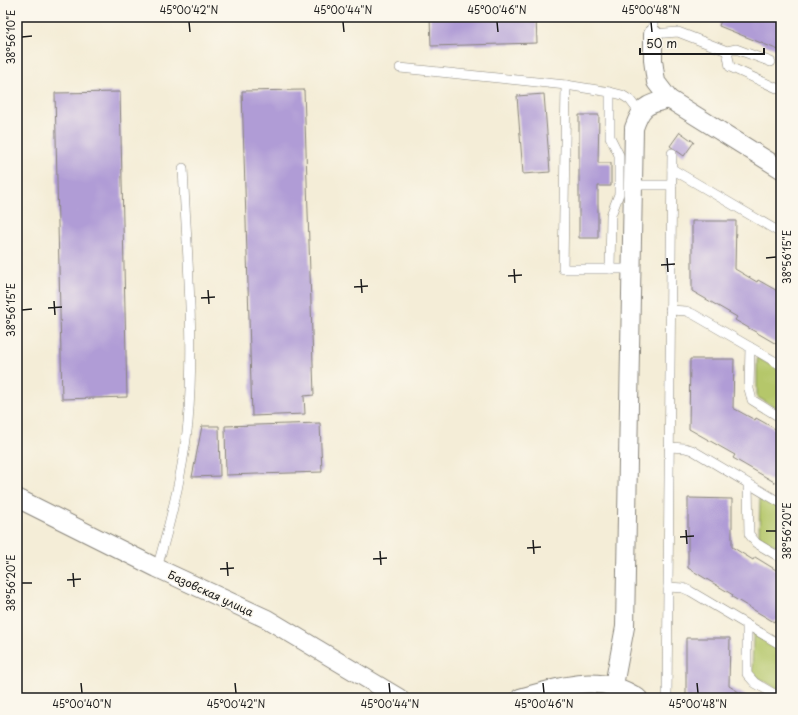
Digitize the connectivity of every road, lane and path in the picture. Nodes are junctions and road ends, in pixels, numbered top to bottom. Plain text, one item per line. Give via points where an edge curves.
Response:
1 (653, 26) edge
2 (728, 51) junction
3 (771, 62) dead end
4 (400, 68) dead end
5 (566, 85) junction
6 (781, 90) edge
7 (610, 92) junction
8 (669, 99) junction
9 (640, 112) junction
10 (672, 153) dead end
11 (183, 168) dead end
12 (672, 169) junction
13 (781, 170) edge
14 (633, 184) junction
15 (672, 185) junction
16 (781, 233) edge
17 (610, 269) junction
18 (632, 269) junction
19 (670, 310) junction
20 (750, 347) junction
21 (781, 365) edge
22 (781, 418) edge
23 (669, 447) junction
24 (748, 484) junction
25 (17, 498) edge
26 (781, 503) edge
27 (781, 558) edge
28 (157, 568) junction
29 (668, 587) junction
30 (747, 625) junction
31 (781, 645) edge
32 (614, 685) junction
33 (399, 698) edge
34 (520, 698) edge
35 (638, 698) edge
36 (666, 698) edge
37 (781, 698) edge

1 - 2 lane via 678,32
1 - 8 street via 656,82
2 - 3 lane via 736,49
2 - 6 lane via 730,67
4 - 5 lane
5 - 7 lane
5 - 17 lane via 563,269
7 - 9 lane via 630,100
7 - 17 lane via 610,137 619,155 619,194 611,215
8 - 9 street via 650,104
8 - 13 street
9 - 14 street via 634,128
10 - 12 lane
11 - 28 lane via 191,351 188,423 176,501
12 - 15 lane
12 - 16 lane
14 - 15 lane
14 - 18 street
15 - 19 lane
17 - 18 lane
18 - 32 street via 625,627
19 - 20 lane via 693,314
19 - 23 lane
20 - 21 lane
20 - 22 lane via 752,400
23 - 24 lane via 692,450
23 - 29 lane
24 - 26 lane
24 - 27 lane via 748,528 752,540
25 - 28 street, Базовская улица
28 - 33 street, Базовская улица via 267,619
29 - 30 lane via 690,591
29 - 36 lane
30 - 31 lane
30 - 37 lane via 748,674 755,683
32 - 34 street via 588,683 564,686
32 - 35 street

